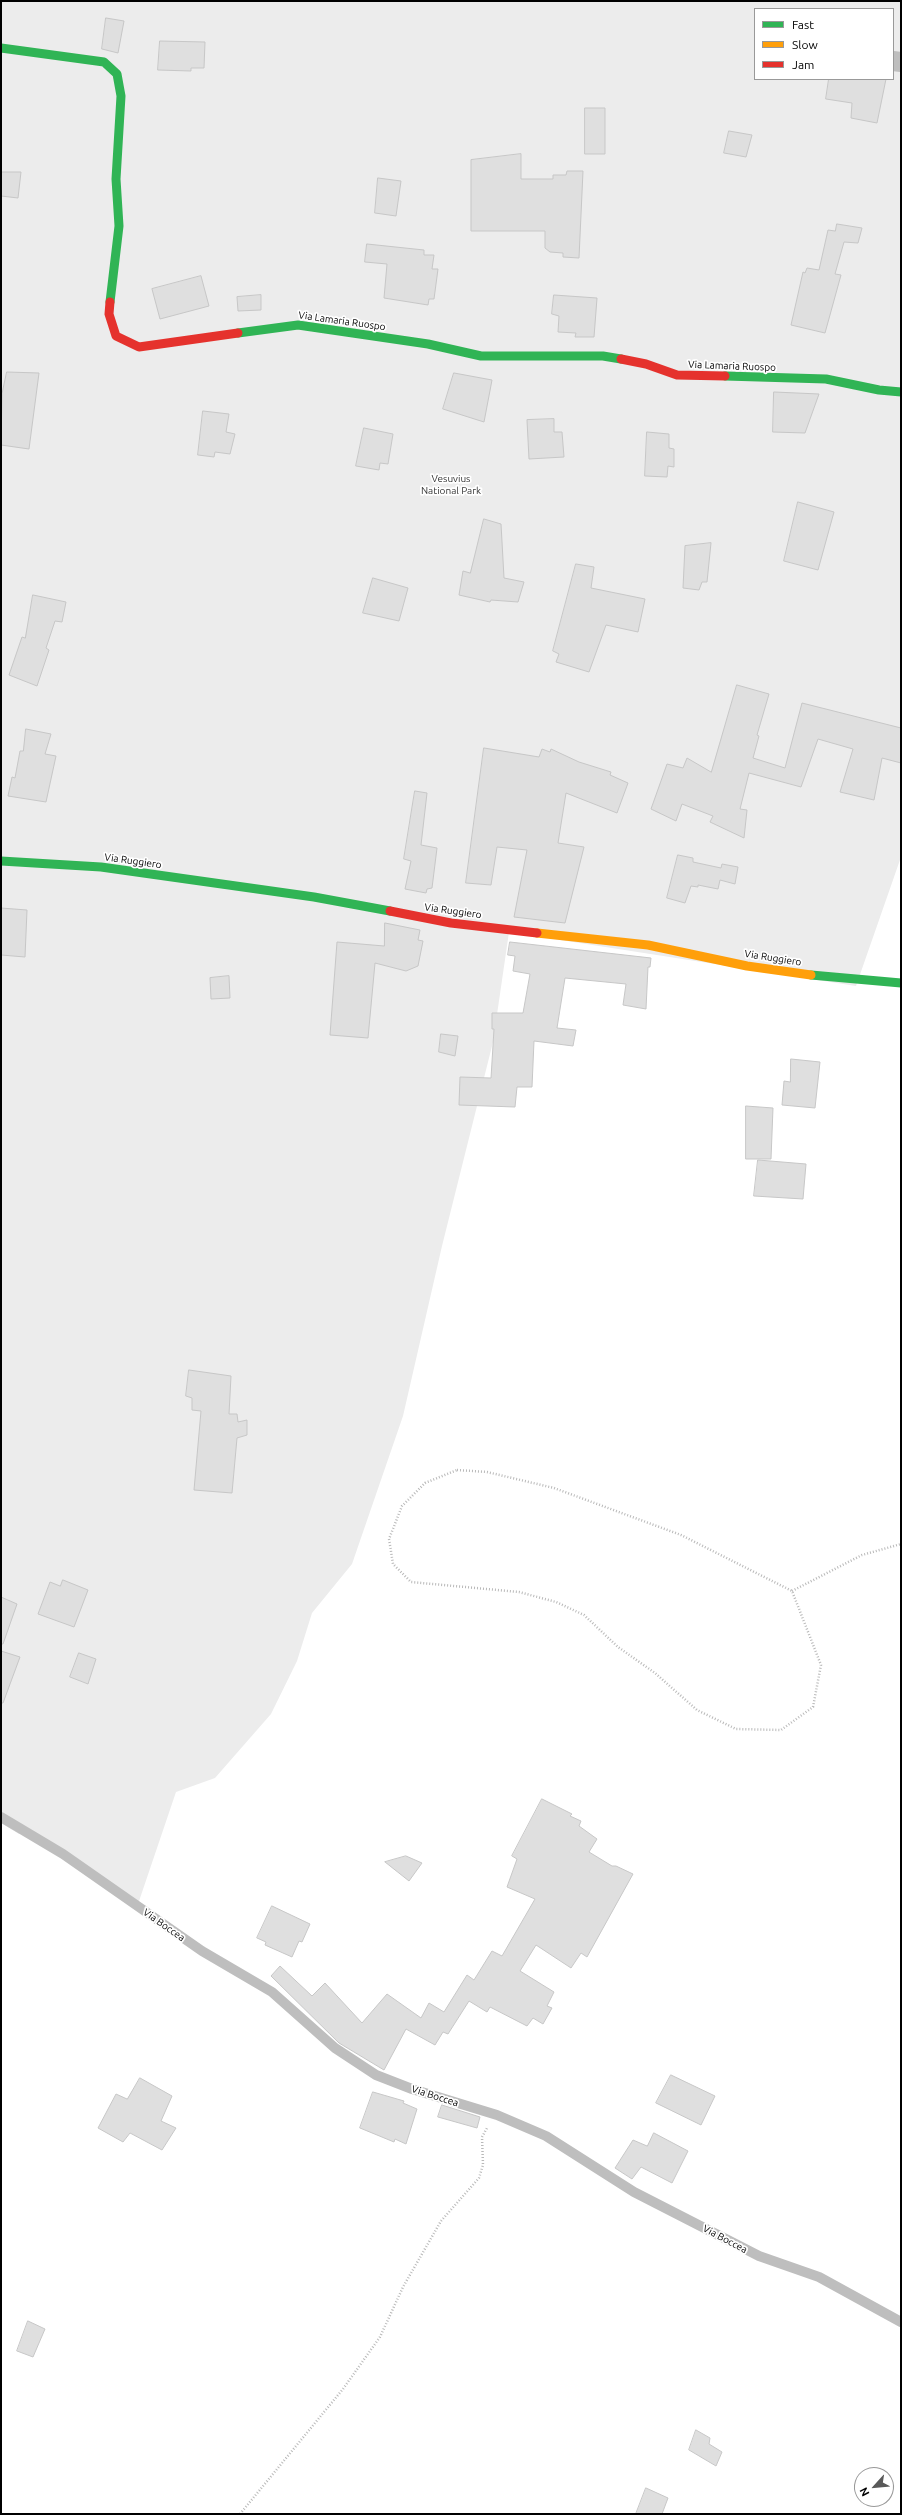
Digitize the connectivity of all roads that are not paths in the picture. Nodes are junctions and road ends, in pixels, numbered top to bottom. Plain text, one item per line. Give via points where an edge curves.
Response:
1 (1, 48) edge
2 (901, 392) edge
3 (1, 861) edge
4 (901, 983) edge
5 (1, 1817) edge
6 (901, 2322) edge

1 - 2 street, Via Lamaria Ruospo via 104,62 117,74 121,96 116,179 119,226 109,314 116,336 138,347 298,325 428,344 481,356 603,356 646,364 677,375 826,379
3 - 4 street, Via Ruggiero via 101,867 314,897 451,923 648,945 747,966 831,978
5 - 6 lane, Via Boccea via 63,1854 202,1951 272,1992 335,2048 376,2075 497,2115 546,2136 634,2192 759,2256 819,2277

